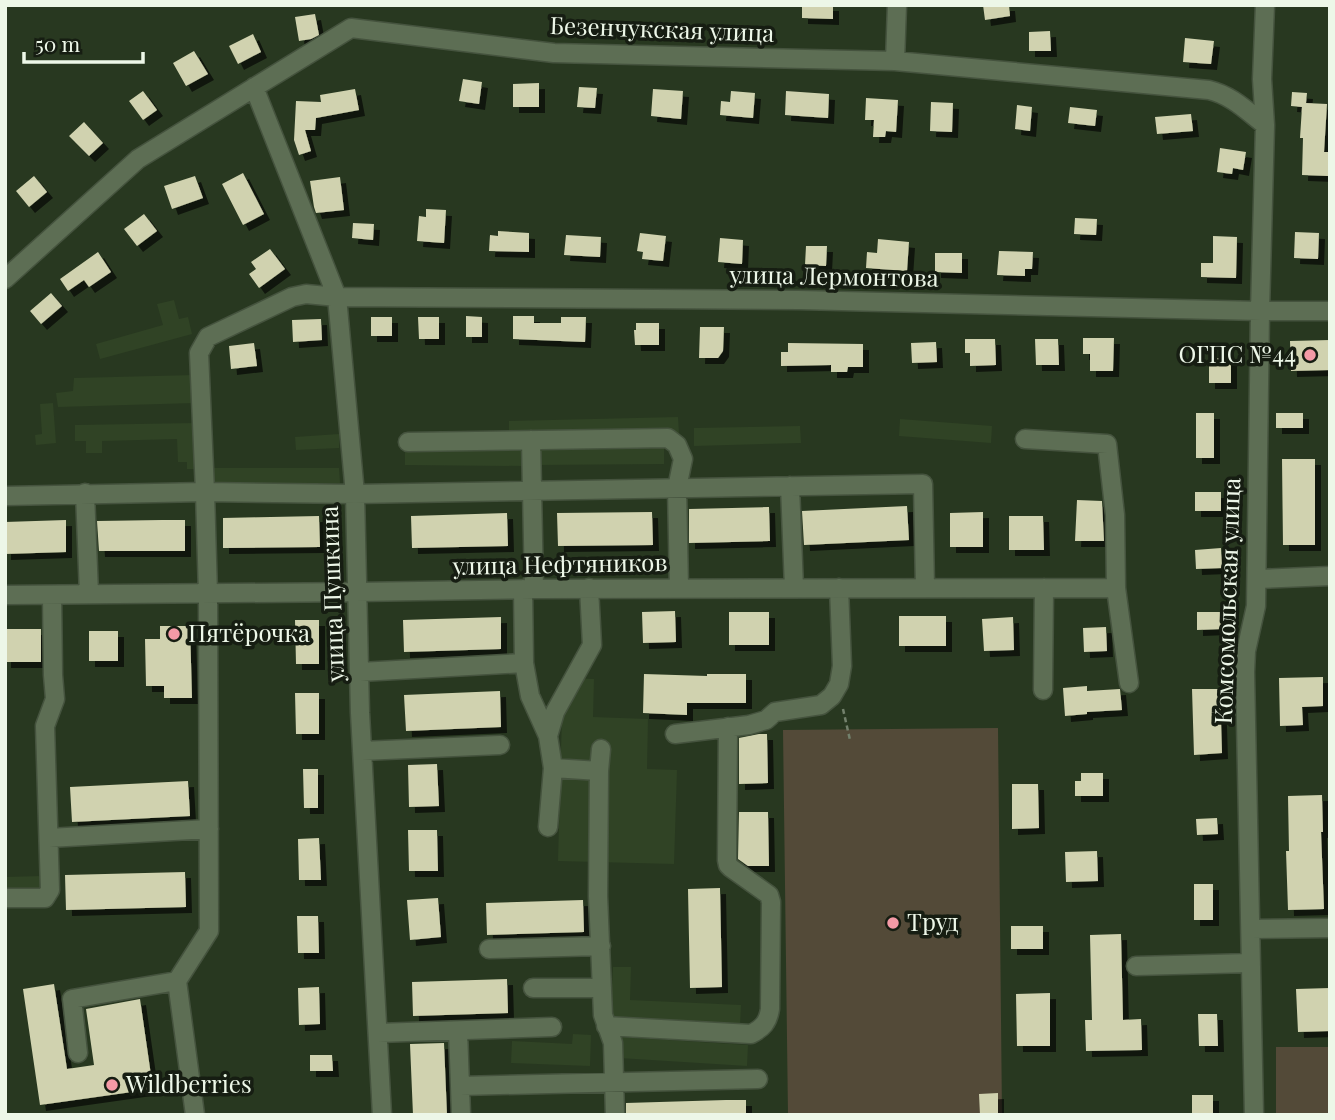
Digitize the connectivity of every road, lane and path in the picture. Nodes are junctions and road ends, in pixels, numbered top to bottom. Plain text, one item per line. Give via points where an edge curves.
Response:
1 (897, 5) edge
2 (1265, 5) edge
3 (895, 61) junction
4 (254, 87) junction
5 (1265, 125) junction
6 (5, 279) edge
7 (337, 298) junction
8 (1260, 311) junction
9 (1330, 311) edge
10 (1025, 439) dead end
11 (531, 440) junction
12 (408, 442) dead end
13 (790, 486) junction
14 (677, 488) junction
15 (532, 491) junction
16 (205, 492) junction
17 (85, 493) junction
18 (355, 494) junction
19 (5, 496) edge
20 (1330, 576) edge
21 (1257, 579) junction
22 (589, 588) junction
23 (679, 588) junction
24 (794, 588) junction
25 (839, 588) junction
26 (925, 588) junction
27 (1044, 588) junction
28 (1116, 588) junction
29 (528, 589) junction
30 (358, 592) junction
31 (208, 593) junction
32 (89, 594) junction
33 (52, 595) junction
34 (5, 596) edge
35 (524, 663) junction
36 (360, 672) junction
37 (1129, 683) dead end
38 (839, 684) junction
39 (1043, 690) dead end
40 (728, 727) junction
41 (675, 734) dead end
42 (548, 736) junction
43 (850, 740) dead end
44 (500, 745) dead end
45 (601, 750) dead end
46 (362, 751) junction
47 (553, 768) junction
48 (599, 771) junction
49 (548, 827) dead end
50 (209, 829) junction
51 (49, 838) junction
52 (5, 898) edge
53 (1330, 928) edge
54 (1251, 929) junction
55 (601, 946) junction
56 (489, 949) dead end
57 (1251, 963) junction
58 (1136, 966) dead end
59 (177, 981) junction
60 (533, 988) dead end
61 (602, 988) junction
62 (606, 1026) junction
63 (552, 1027) dead end
64 (458, 1031) junction
65 (377, 1033) junction
66 (78, 1053) dead end
67 (758, 1079) dead end
68 (614, 1082) junction
69 (460, 1086) junction
70 (195, 1115) edge
71 (382, 1115) edge
72 (461, 1115) edge
73 (615, 1115) edge
74 (1254, 1115) edge

1 - 3 street
2 - 5 street, Комсомольская улица
3 - 4 street, Безенчукская улица via 554,53 351,28
3 - 5 street, Безенчукская улица via 1209,90 1232,99
4 - 6 street, Безенчукская улица via 138,159
4 - 7 street, улица Пушкина
5 - 8 street, Комсомольская улица
7 - 8 street, улица Лермонтова via 799,300
7 - 16 street, улица Лермонтова via 292,297 202,344 198,353
7 - 18 street, улица Пушкина
8 - 9 street, улица Лермонтова
8 - 21 street, Комсомольская улица
10 - 28 street via 1107,444 1115,515
11 - 12 street
11 - 14 street via 668,438 683,460
11 - 15 street
13 - 14 street
13 - 24 street
13 - 26 street via 923,484
14 - 15 street
14 - 23 street
15 - 18 street
15 - 29 street
16 - 17 street
16 - 18 street
16 - 31 street
17 - 19 street
17 - 32 street
18 - 30 street, улица Пушкина
20 - 21 street
21 - 54 street, Комсомольская улица via 1245,672
22 - 23 street, улица Нефтяников
22 - 29 street, улица Нефтяников
22 - 42 street via 592,645 555,712
23 - 24 street, улица Нефтяников
24 - 25 street, улица Нефтяников
25 - 26 street, улица Нефтяников
25 - 38 street
26 - 27 street, улица Нефтяников
27 - 28 street, улица Нефтяников
27 - 39 street
28 - 37 street
29 - 30 street, улица Нефтяников
29 - 35 street
30 - 31 street, улица Нефтяников
30 - 36 street, улица Пушкина
31 - 32 street, улица Нефтяников
31 - 50 street
32 - 33 street, улица Нефтяников
33 - 34 street, улица Нефтяников
33 - 51 street via 45,676 55,699 45,726
35 - 36 street
35 - 42 street via 530,696
36 - 46 street, улица Пушкина
38 - 40 street via 821,705 775,712 766,720
38 - 43 path
40 - 41 street
40 - 62 street via 727,860 731,868 769,895 771,902 768,1019 751,1034
42 - 47 street
44 - 46 street
45 - 48 street
46 - 65 street, улица Пушкина
47 - 48 street
47 - 49 street
48 - 55 street
50 - 51 street
50 - 59 street via 209,931
51 - 52 street via 50,890 45,898
53 - 54 street
54 - 57 street, Комсомольская улица
55 - 56 street
55 - 61 street
57 - 58 street
57 - 74 street, Комсомольская улица
59 - 66 street via 72,999
59 - 70 street
60 - 61 street
61 - 62 street
62 - 68 street via 613,1044
63 - 64 street
64 - 65 street
64 - 69 street
65 - 71 street, улица Пушкина
67 - 68 street
68 - 69 street
68 - 73 street
69 - 72 street

